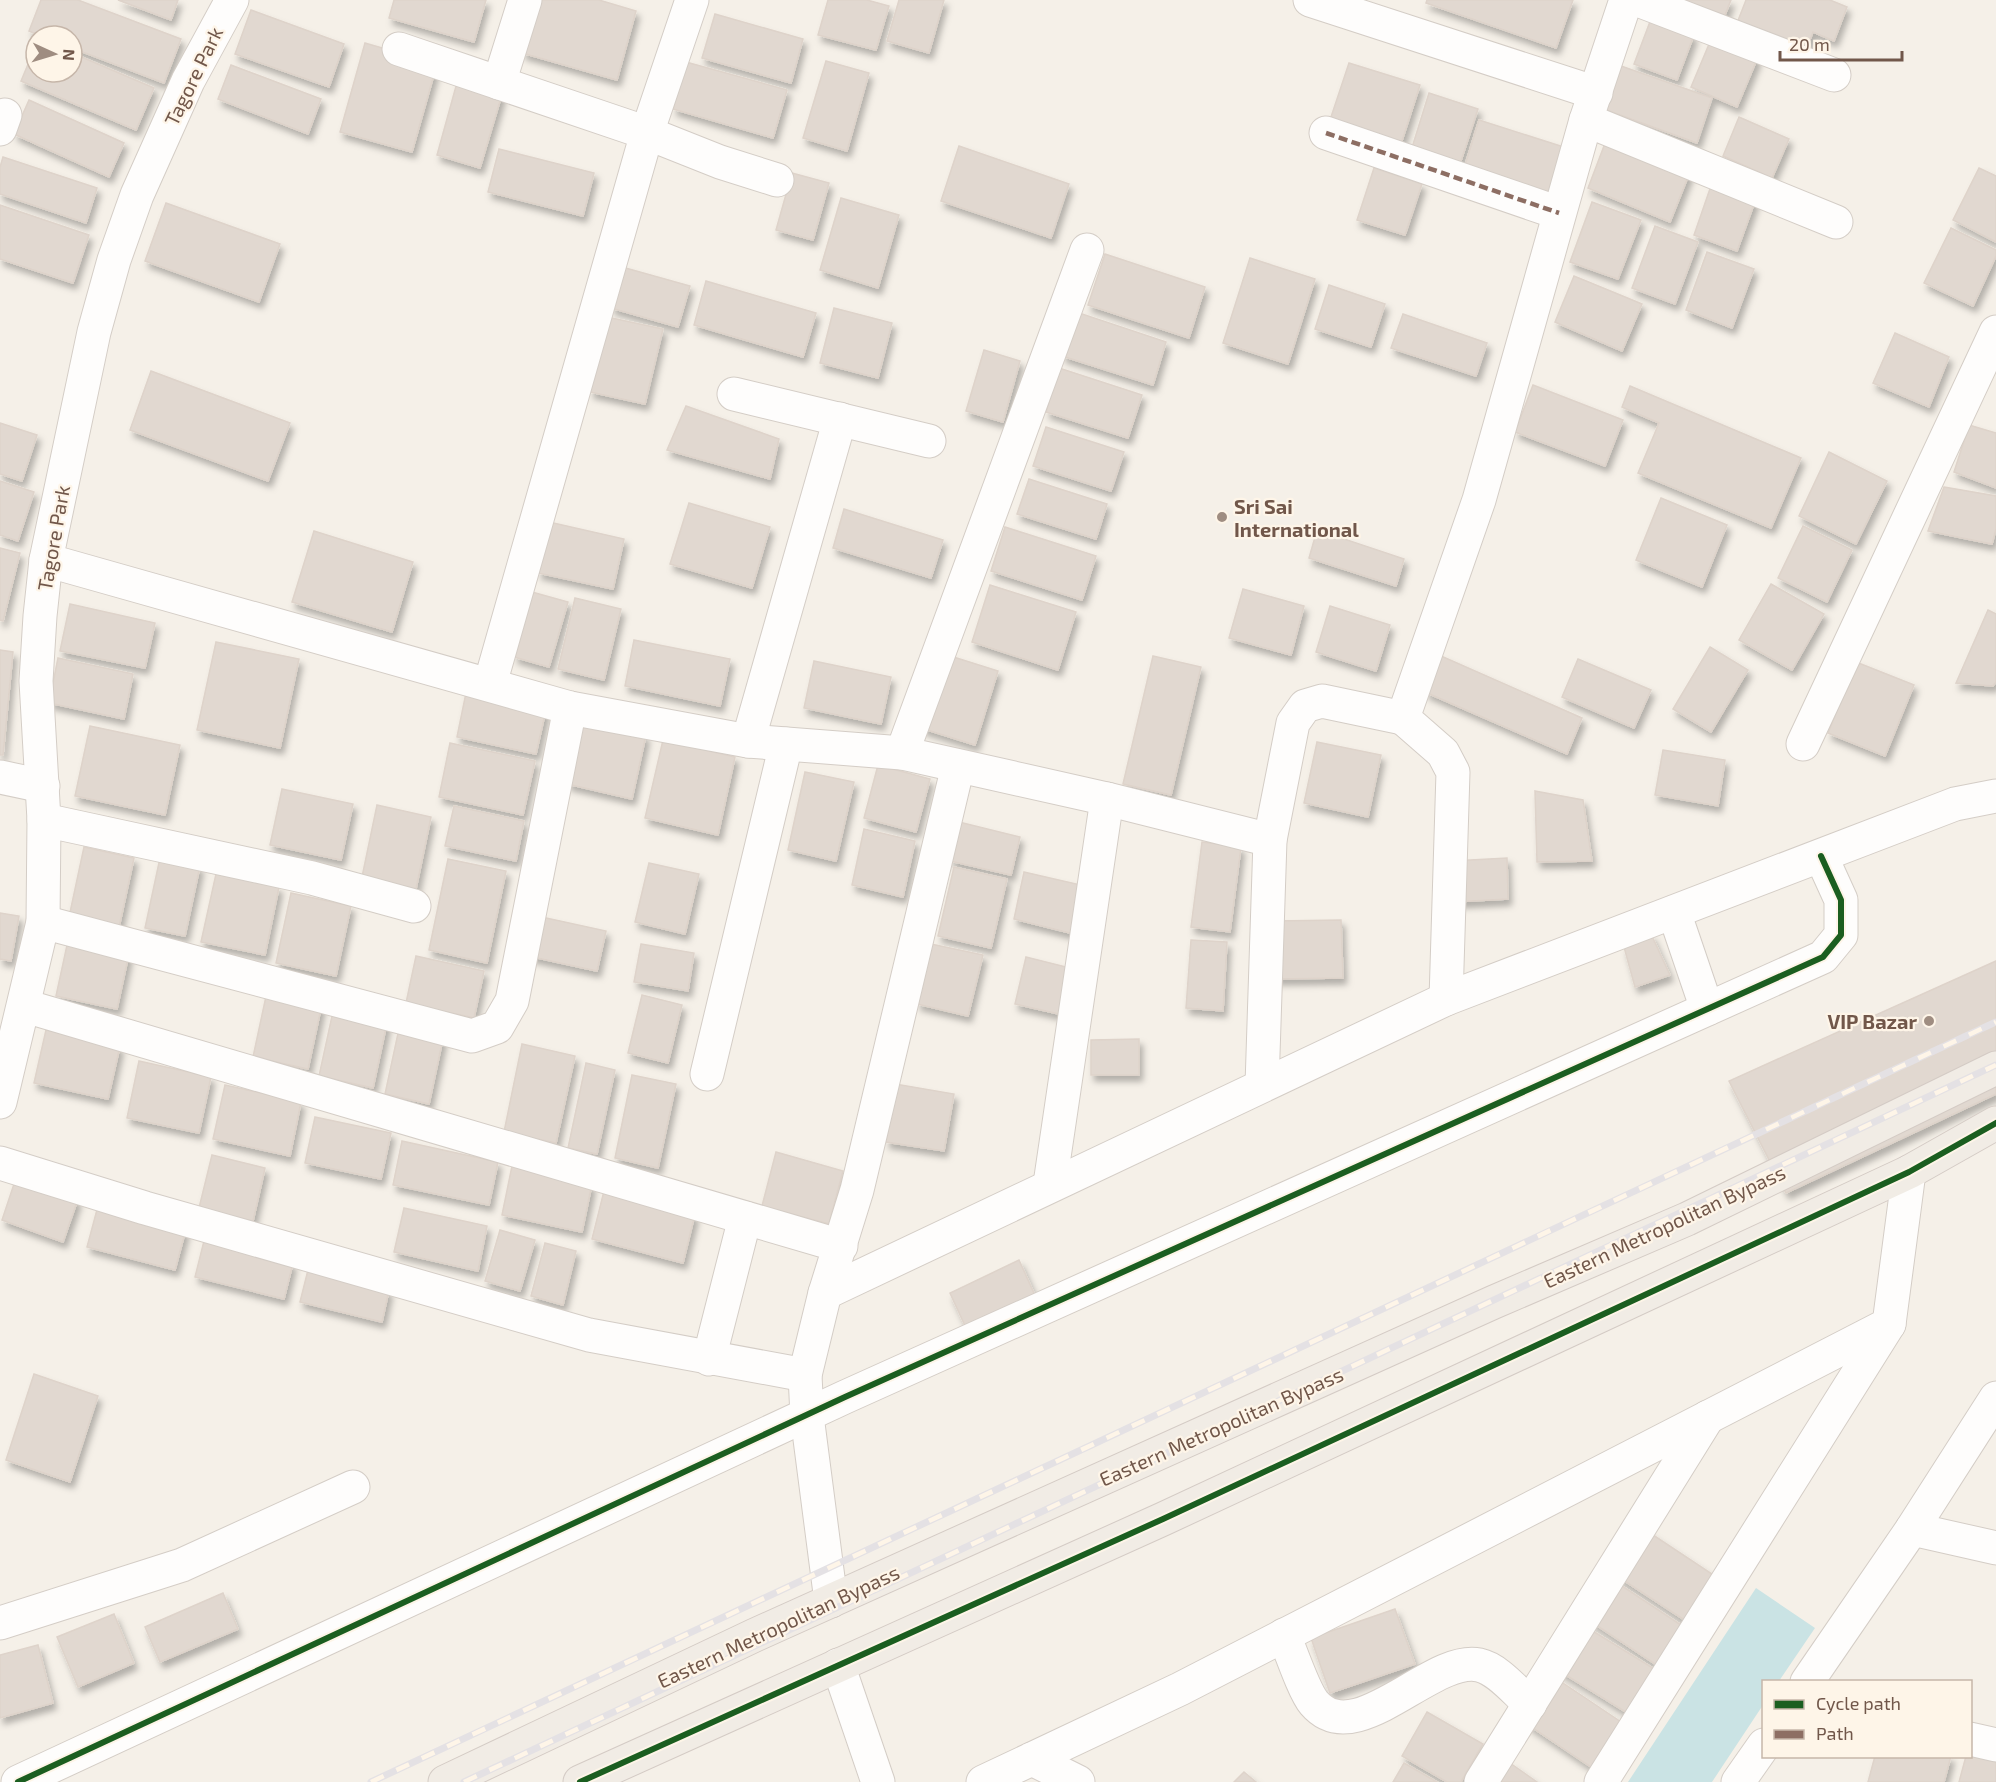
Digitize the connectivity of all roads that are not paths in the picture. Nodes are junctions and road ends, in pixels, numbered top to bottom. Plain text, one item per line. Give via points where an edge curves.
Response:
1 (232, 0) edge
2 (525, 0) edge
3 (692, 0) edge
4 (1310, 0) edge
5 (1626, 0) edge
6 (1638, 0) edge
7 (399, 49) dead end
8 (1834, 75) dead end
9 (499, 83) junction
10 (1591, 106) junction
11 (647, 133) junction
12 (1326, 133) dead end
13 (777, 180) dead end
14 (1559, 213) junction
15 (1836, 222) dead end
16 (1087, 250) dead end
17 (1996, 332) edge
18 (734, 394) dead end
19 (840, 419) junction
20 (929, 441) dead end
21 (46, 560) junction
22 (490, 684) junction
23 (570, 708) junction
24 (1402, 718) junction
25 (748, 741) junction
26 (786, 744) junction
27 (1803, 744) dead end
28 (902, 753) junction
29 (958, 766) junction
30 (0, 777) edge
31 (43, 786) junction
32 (1996, 796) edge
33 (1107, 799) junction
34 (44, 820) junction
35 (1270, 840) junction
36 (1821, 856) junction
37 (414, 906) dead end
38 (1674, 912) junction
39 (44, 921) junction
40 (1446, 999) junction
41 (25, 1006) junction
42 (1707, 1009) junction
43 (1996, 1068) edge
44 (707, 1074) dead end
45 (1263, 1085) junction
46 (0, 1102) edge
47 (1996, 1123) edge
48 (0, 1163) edge
49 (1909, 1172) junction
50 (1050, 1184) junction
51 (745, 1218) junction
52 (841, 1246) junction
53 (825, 1293) junction
54 (1889, 1324) junction
55 (709, 1359) junction
56 (805, 1375) junction
57 (1996, 1398) edge
58 (807, 1416) junction
59 (1708, 1418) junction
60 (352, 1487) dead end
61 (1912, 1529) junction
62 (1996, 1548) edge
63 (831, 1601) junction
64 (0, 1623) edge
65 (1284, 1635) junction
66 (838, 1665) junction
67 (1808, 1680) edge
68 (1530, 1704) junction
69 (1972, 1739) edge
70 (1996, 1745) edge
71 (1762, 1748) edge
72 (1032, 1759) junction
73 (18, 1782) edge
74 (445, 1782) edge
75 (580, 1782) edge
76 (878, 1782) edge
77 (983, 1782) edge
78 (1078, 1782) edge
79 (1481, 1782) edge
80 (1601, 1782) edge
81 (1738, 1782) edge

1 - 21 street, Tagore Park via 188,81 137,195 114,260 94,332
2 - 9 street
3 - 11 street
4 - 10 street
5 - 10 street
6 - 8 street
7 - 9 street
9 - 11 street
10 - 14 street
10 - 15 street
11 - 13 street
11 - 22 street
12 - 14 street
14 - 24 street via 1479,500
16 - 28 street
17 - 27 street
18 - 19 street
19 - 20 street
19 - 25 street
21 - 22 street
21 - 31 street, Tagore Park via 36,681
22 - 23 street
23 - 25 street
23 - 39 street via 512,1000 497,1027 472,1036
24 - 35 street via 1322,701 1305,706 1293,723
24 - 40 street via 1443,753 1453,772
25 - 26 street
26 - 28 street
26 - 44 street
28 - 29 street
29 - 33 street
29 - 52 street
30 - 31 street
31 - 34 street, Tagore Park
32 - 36 street via 1955,804
33 - 35 street
33 - 50 street
34 - 37 street via 312,878
34 - 39 street, Tagore Park
35 - 45 street
36 - 38 street
36 - 42 street via 1841,900 1841,935 1823,957
38 - 40 street
38 - 42 street
39 - 41 street, Tagore Park
40 - 45 street
41 - 46 street, Tagore Park
41 - 51 street
42 - 58 street
43 - 63 main road, Eastern Metropolitan Bypass via 1687,1219
45 - 50 street
47 - 49 main road
48 - 55 street via 589,1335
49 - 54 street
49 - 66 main road via 1163,1519
50 - 53 street
51 - 52 street
51 - 55 street
52 - 53 street
53 - 56 street
54 - 59 street
54 - 80 street
55 - 56 street
56 - 58 street
57 - 61 street
58 - 63 street
58 - 73 street
59 - 65 street
59 - 68 street
60 - 64 street via 182,1565
61 - 62 street
61 - 67 street
63 - 74 main road, Eastern Metropolitan Bypass
65 - 68 street via 1314,1703 1332,1715 1356,1717 1455,1667 1478,1665 1495,1673
65 - 72 street
66 - 75 main road
66 - 76 street
68 - 79 street
69 - 70 street
71 - 81 street
72 - 77 street
72 - 78 street

